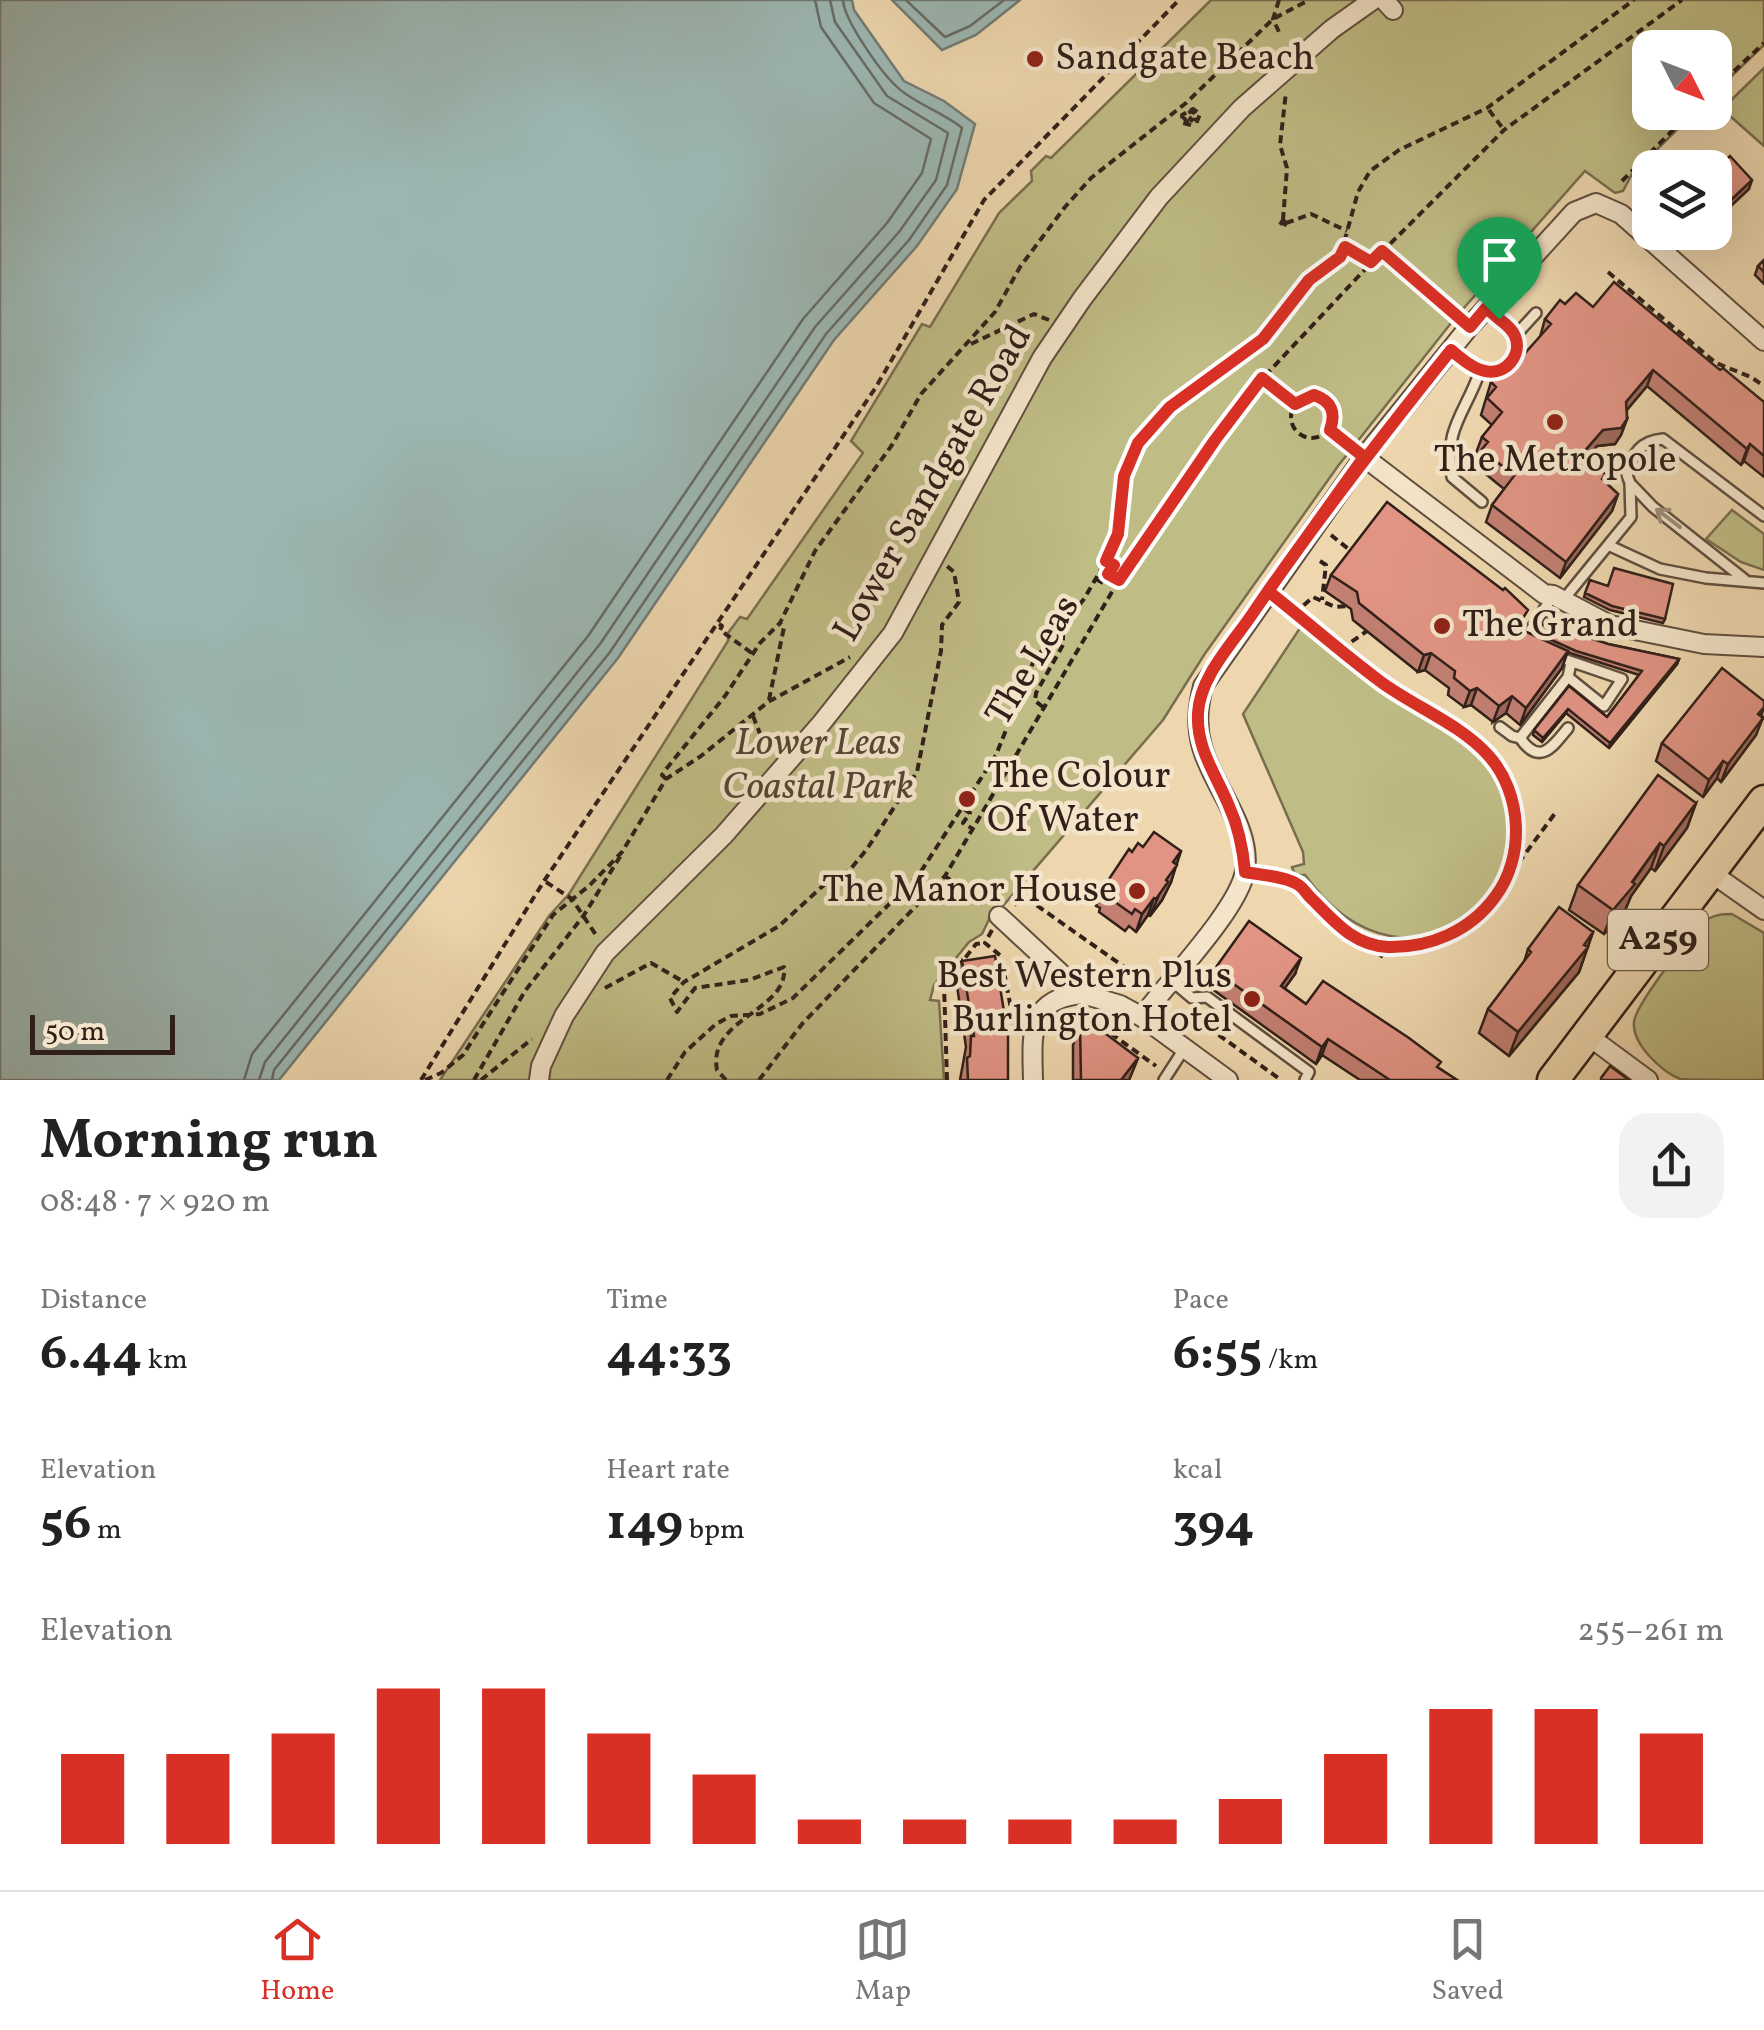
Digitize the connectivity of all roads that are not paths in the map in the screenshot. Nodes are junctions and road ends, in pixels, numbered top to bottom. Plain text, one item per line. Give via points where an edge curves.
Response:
1 (1372, 0) edge
2 (1486, 308) junction
3 (1536, 313) dead end
4 (1515, 336) junction
5 (1764, 341) edge
6 (1451, 350) junction
7 (1480, 371) junction
8 (1364, 457) junction
9 (1630, 483) junction
10 (1482, 502) dead end
11 (1764, 516) edge
12 (1610, 546) junction
13 (1744, 579) junction
14 (1764, 583) edge
15 (1558, 598) junction
16 (1520, 613) edge
17 (1533, 626) junction
18 (1764, 647) edge
19 (1570, 663) junction
20 (1568, 677) junction
21 (1500, 727) edge
22 (1568, 728) dead end
23 (1520, 738) junction
24 (1764, 801) edge
25 (1710, 872) junction
26 (1764, 910) edge
27 (999, 916) road end
28 (1172, 981) junction
29 (1084, 994) junction
30 (1142, 1017) junction
31 (1587, 1035) junction
32 (1184, 1048) junction
33 (1165, 1076) edge
34 (539, 1080) edge
35 (1033, 1080) edge
36 (1228, 1080) edge
37 (1305, 1080) edge
38 (1553, 1080) edge
39 (1648, 1080) edge

1 - 34 street, Lower Sandgate Road via 1242,108 1160,197 1017,402 893,633 724,835 604,953 564,1016
2 - 4 lane
2 - 5 street via 1574,212 1596,203 1621,214
2 - 6 street
3 - 4 lane
4 - 7 lane via 1514,359 1503,370
6 - 7 lane
6 - 8 street
7 - 10 lane via 1448,448 1452,477
8 - 15 street via 1414,507
8 - 28 street via 1203,686 1202,750 1243,845 1245,872
9 - 11 lane via 1639,447 1663,439
9 - 12 lane via 1632,518
13 -> 9 lane
12 - 13 lane via 1660,569
12 - 15 lane
13 - 14 lane
15 - 17 lane
15 - 18 street via 1610,625 1704,644
16 - 17 lane
17 - 19 lane via 1522,641
19 - 20 lane
19 - 20 lane via 1622,679 1604,706
20 - 23 lane
21 - 23 lane
22 - 23 lane via 1541,753
24 - 25 highway, A259
25 - 26 street
25 - 31 highway, A259
27 - 29 street
28 - 30 street
28 - 37 lane via 1192,998 1208,998 1309,1072
29 - 30 street
29 - 35 street via 1064,996 1039,1014 1032,1035
30 - 32 street
31 - 38 highway, A259
31 - 39 street
32 - 33 lane
32 - 36 street

